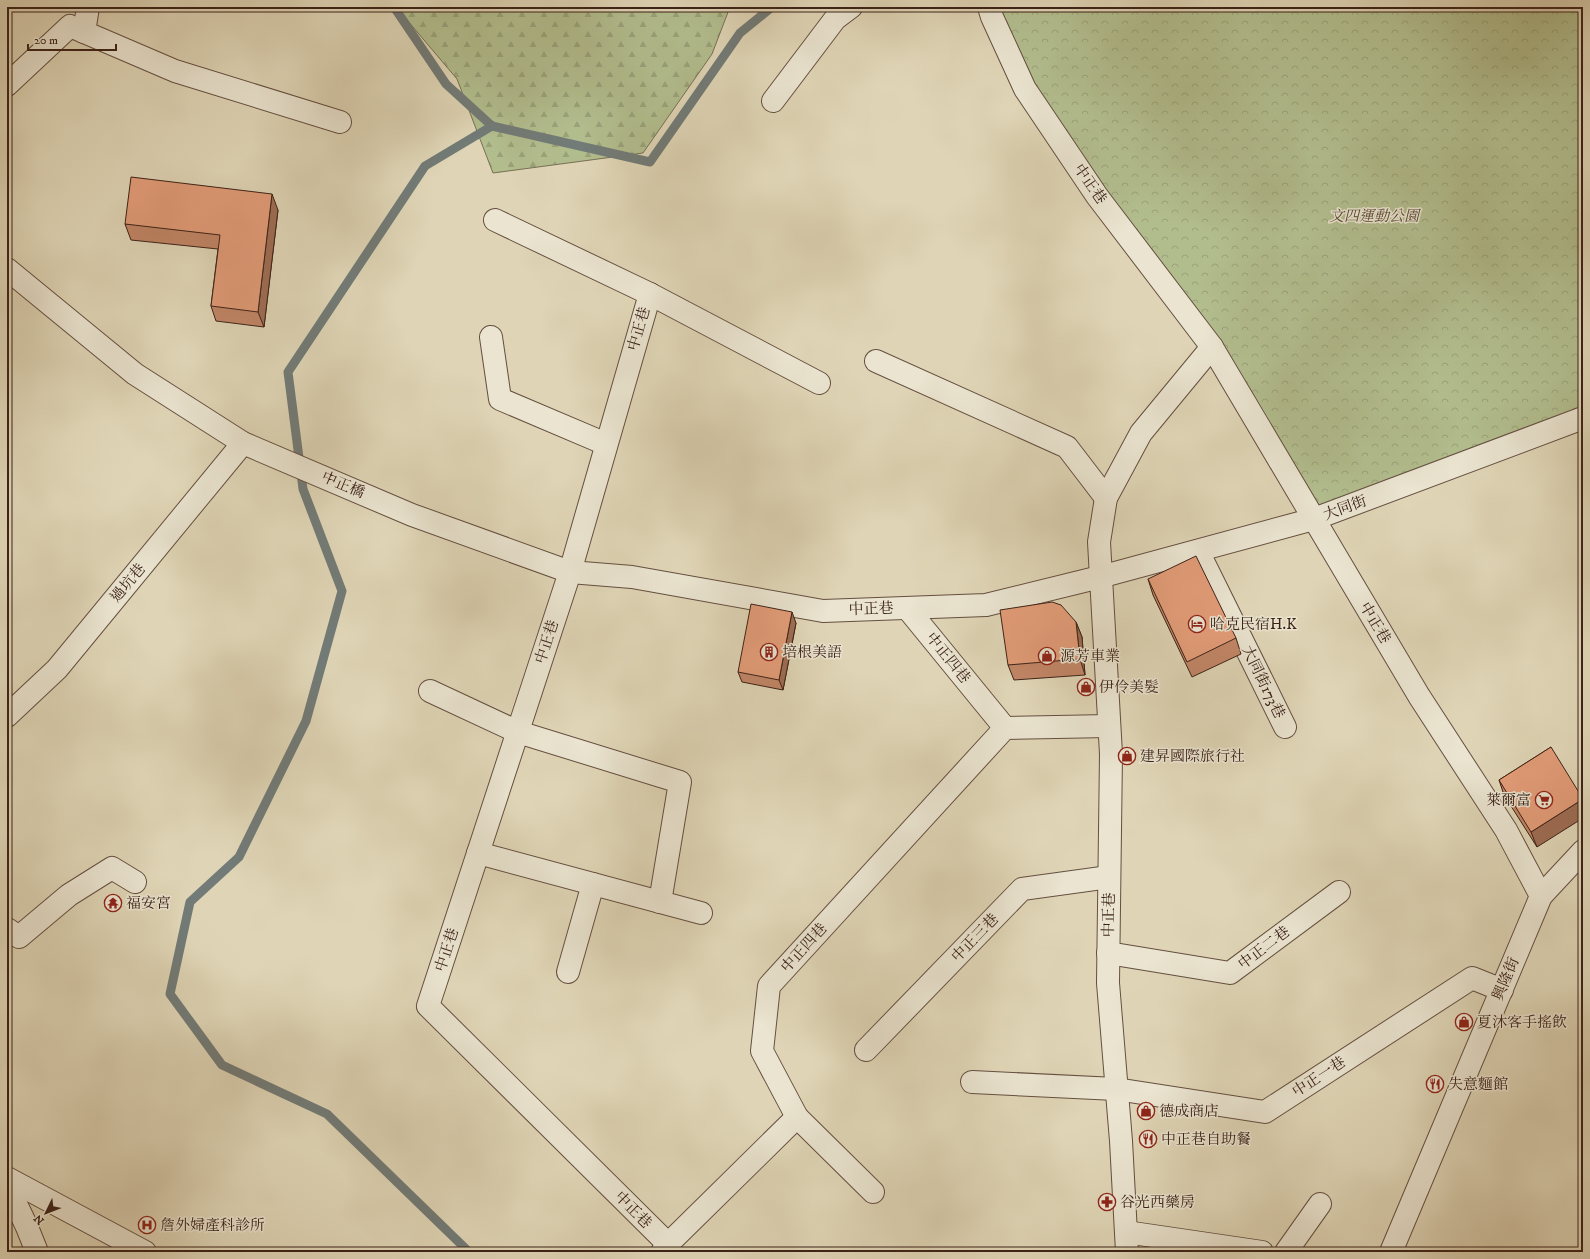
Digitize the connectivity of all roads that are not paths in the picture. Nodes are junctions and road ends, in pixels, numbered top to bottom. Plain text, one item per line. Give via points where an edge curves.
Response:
1 (88, 7) edge
2 (851, 7) edge
3 (989, 7) edge
4 (84, 32) junction
5 (7, 84) edge
6 (773, 101) dead end
7 (340, 122) dead end
8 (495, 220) dead end
9 (7, 269) edge
10 (650, 294) junction
11 (491, 337) dead end
12 (1212, 347) junction
13 (876, 362) dead end
14 (819, 383) dead end
15 (1583, 418) edge
16 (243, 443) junction
17 (606, 444) junction
18 (1106, 498) junction
19 (412, 515) joint
20 (1314, 519) junction
21 (1198, 551) junction
22 (570, 572) junction
23 (1100, 577) junction
24 (907, 608) junction
25 (430, 692) dead end
26 (7, 716) edge
27 (1109, 726) junction
28 (1285, 727) dead end
29 (1005, 728) junction
30 (518, 732) junction
31 (1583, 851) edge
32 (478, 853) junction
33 (1110, 877) junction
34 (135, 882) dead end
35 (593, 884) junction
36 (1339, 892) dead end
37 (1541, 896) junction
38 (660, 902) junction
39 (701, 913) dead end
40 (7, 929) edge
41 (1108, 953) junction
42 (568, 972) dead end
43 (1502, 990) junction
44 (866, 1050) dead end
45 (972, 1082) dead end
46 (1116, 1089) junction
47 (797, 1117) junction
48 (7, 1178) edge
49 (7, 1185) edge
50 (873, 1192) dead end
51 (1320, 1204) dead end
52 (1126, 1242) edge
53 (665, 1248) edge
54 (36, 1252) edge
55 (144, 1252) edge
56 (1262, 1252) edge
57 (1286, 1252) edge
58 (1391, 1252) edge

1 - 4 street
2 - 6 street via 834,18
3 - 12 street, 中正巷 via 1025,89 1098,196
4 - 5 street via 70,26
4 - 7 street via 175,71
8 - 10 street
9 - 16 street via 135,374
10 - 14 street
10 - 17 street, 中正巷
11 - 17 street via 500,399
12 - 18 street, 中正巷 via 1142,432
12 - 20 street, 中正巷
13 - 18 street via 1067,447
15 - 20 street, 大同街
16 - 19 street, 中正橋
16 - 26 street, 過坑巷 via 58,668
17 - 22 street, 中正巷
18 - 23 street, 中正巷 via 1100,542
19 - 22 street, 中正巷
20 - 21 street, 大同街
20 - 37 street, 中正巷 via 1419,696 1506,830
21 - 23 street, 大同街
21 - 28 street, 大同街173巷
22 - 24 street, 中正巷 via 632,577 823,611
22 - 30 street, 中正巷
23 - 24 street, 中正巷 via 986,605
23 - 27 street, 中正巷
24 - 29 street, 中正四巷
25 - 30 street
27 - 29 street
27 - 33 street, 中正巷
29 - 47 street, 中正四巷 via 769,986 762,1051
30 - 32 street, 中正巷
30 - 38 street via 680,782
31 - 37 street, 興隆街
32 - 35 street
32 - 53 street, 中正巷 via 428,1006
33 - 41 street, 中正巷
33 - 44 street, 中正三巷 via 1022,889
34 - 40 street via 112,868 68,895 20,936
35 - 38 street
35 - 42 street
36 - 41 street, 中正二巷 via 1230,973
37 - 43 street, 興隆街
38 - 39 street
41 - 46 street, 中正巷
43 - 46 street, 中正一巷 via 1472,978 1265,1112
43 - 58 street, 興隆街
45 - 46 street
46 - 52 street, 中正巷
47 - 50 street, 中正四巷
47 - 53 street
48 - 55 street
49 - 54 street
51 - 57 street
52 - 56 street

